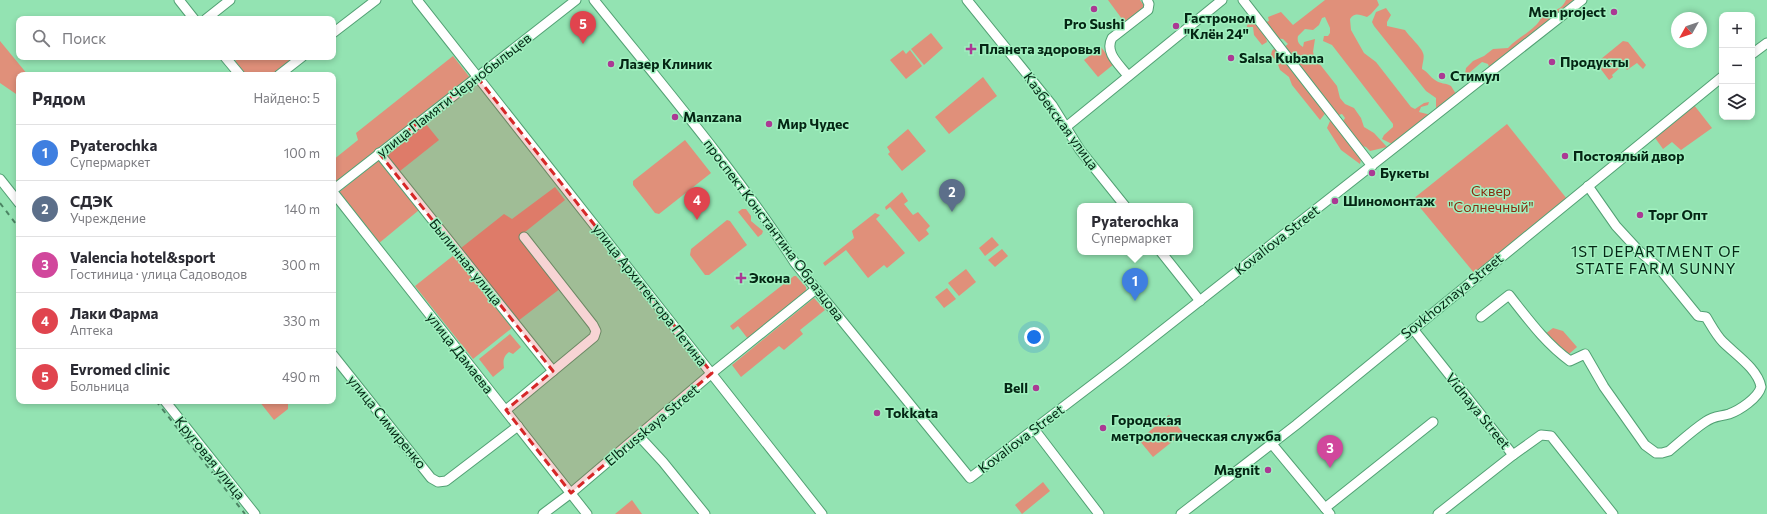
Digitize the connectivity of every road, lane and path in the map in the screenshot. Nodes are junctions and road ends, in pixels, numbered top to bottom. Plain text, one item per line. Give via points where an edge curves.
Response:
1 (179, 0) edge
2 (230, 0) edge
3 (376, 0) edge
4 (417, 0) edge
5 (576, 0) edge
6 (594, 0) edge
7 (967, 0) edge
8 (1147, 0) edge
9 (1222, 0) edge
10 (1243, 0) edge
11 (1582, 0) edge
12 (192, 16) edge
13 (210, 16) edge
14 (336, 31) edge
15 (1767, 43) edge
16 (1755, 52) edge
17 (228, 60) edge
18 (298, 60) edge
19 (238, 72) edge
20 (283, 72) edge
21 (1128, 76) junction
22 (477, 77) junction
23 (1719, 79) edge
24 (1066, 127) junction
25 (379, 153) junction
26 (1372, 166) junction
27 (0, 179) edge
28 (1588, 186) junction
29 (336, 189) edge
30 (336, 195) edge
31 (16, 198) edge
32 (1123, 203) edge
33 (524, 237) dead end
34 (1163, 255) edge
35 (816, 289) junction
36 (1200, 301) junction
37 (1481, 317) dead end
38 (1412, 329) junction
39 (336, 359) edge
40 (553, 372) junction
41 (712, 373) junction
42 (167, 404) edge
43 (506, 410) junction
44 (1433, 422) dead end
45 (518, 426) junction
46 (1034, 429) junction
47 (639, 436) junction
48 (1272, 444) junction
49 (1513, 455) junction
50 (970, 478) joint
51 (571, 493) junction
52 (1328, 511) edge
53 (1186, 513) edge
54 (1611, 513) edge
55 (255, 514) edge
56 (543, 514) edge
57 (587, 514) edge
58 (705, 514) edge
59 (822, 514) edge
60 (1098, 514) edge
61 (1438, 514) edge

1 - 12 street
2 - 13 street
3 - 14 street
4 - 22 street, улица Архитектора Петина
5 - 22 street, улица Памяти Чернобыльцев
6 - 35 street, проспект Константина Образцова via 749,197 794,263
7 - 24 street, Казбекская улица via 1052,105
8 - 21 street via 1150,7 1148,10 1112,38 1109,45 1111,53
9 - 21 street
10 - 26 street
11 - 26 street, Kovaliova Street
15 - 16 street
17 - 19 street
18 - 20 street
21 - 24 street
22 - 25 street, улица Памяти Чернобыльцев
22 - 41 street, улица Архитектора Петина
23 - 28 street, Sovkhoznaya Street
24 - 32 street, Казбекская улица via 1080,150
25 - 29 street, улица Памяти Чернобыльцев
25 - 40 street, Былинная улица
26 - 36 street, Kovaliova Street
27 - 31 street
28 - 37 street via 1616,226 1639,251 1660,268 1698,316 1706,317 1723,342 1757,377 1761,386 1758,395 1738,410 1716,415 1704,422 1669,451 1656,453 1645,445 1604,387 1585,354 1570,361 1557,352 1509,295
28 - 38 street, Sovkhoznaya Street
30 - 43 street, улица Дамаева
33 - 40 street via 596,331 594,337
34 - 36 street
35 - 41 street, Elbrusskaya Street
35 - 50 street, проспект Константина Образцова
36 - 46 street, Kovaliova Street
38 - 48 street, Sovkhoznaya Street
38 - 49 street, Vidnaya Street
39 - 45 street, улица Симиренко via 431,478 438,482 446,481
40 - 43 street
41 - 47 street, Elbrusskaya Street
41 - 59 street, улица Архитектора Петина
42 - 55 street, Круговая улица
43 - 45 street, улица Дамаева
44 - 52 street
45 - 51 street, улица Дамаева
46 - 50 street, Kovaliova Street
46 - 60 street
47 - 51 street, Elbrusskaya Street
47 - 58 street
48 - 52 street
48 - 53 street, Sovkhoznaya Street
49 - 54 street, Vidnaya Street via 1541,435 1551,436
49 - 61 street
51 - 56 street, Elbrusskaya Street
51 - 57 street, улица Дамаева

